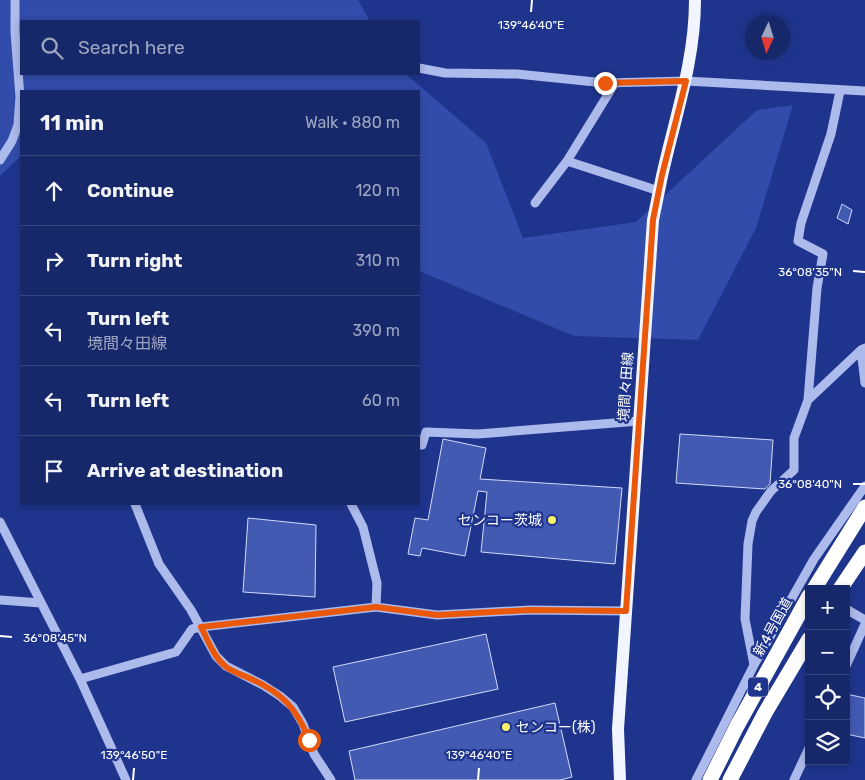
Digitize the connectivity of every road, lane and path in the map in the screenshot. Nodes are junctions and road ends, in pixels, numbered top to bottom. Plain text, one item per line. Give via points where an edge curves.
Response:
1 (15, 0) edge
2 (695, 0) edge
3 (19, 60) edge
4 (420, 68) edge
5 (686, 81) junction
6 (615, 83) junction
7 (840, 91) junction
8 (865, 92) edge
9 (20, 125) edge
10 (0, 160) edge
11 (567, 161) junction
12 (659, 191) junction
13 (535, 203) dead end
14 (863, 349) edge
15 (865, 383) edge
16 (808, 400) junction
17 (639, 421) junction
18 (420, 445) edge
19 (865, 486) edge
20 (135, 505) edge
21 (352, 505) edge
22 (865, 507) edge
23 (0, 522) edge
24 (865, 552) edge
25 (816, 585) edge
26 (843, 585) edge
27 (0, 600) edge
28 (41, 603) junction
29 (805, 603) edge
30 (376, 607) junction
31 (626, 611) junction
32 (850, 612) edge
33 (865, 620) edge
34 (865, 624) edge
35 (201, 627) junction
36 (805, 646) edge
37 (850, 657) edge
38 (754, 665) junction
39 (80, 679) junction
40 (805, 757) edge
41 (126, 780) edge
42 (331, 780) edge
43 (620, 780) edge
44 (696, 780) edge
45 (710, 780) edge
46 (730, 780) edge
47 (794, 780) edge

1 - 3 street
2 - 5 main road, 境間々田線
3 - 9 street
4 - 6 street via 445,73 517,74
5 - 6 street
5 - 7 street
5 - 12 main road, 境間々田線
6 - 11 street
7 - 8 street
7 - 16 street via 831,134 798,240 824,254 817,288
9 - 10 street
11 - 12 street
11 - 13 street
12 - 17 main road, 境間々田線 via 653,220
14 - 15 street
14 - 16 street
16 - 38 street via 794,438 794,470 771,491 752,522 745,619
17 - 18 street via 478,434 426,432
17 - 31 main road, 境間々田線
19 - 38 street via 814,559
20 - 35 street via 159,564
21 - 30 street via 363,526 377,583
22 - 25 highway
23 - 28 street
24 - 26 highway
27 - 28 street
28 - 39 street
29 - 45 highway, 新4号国道 / 4
30 - 31 street via 437,615 530,610
30 - 35 street
31 - 43 main road, 境間々田線 via 618,729
32 - 33 street
34 - 37 street
35 - 39 street via 192,629 176,652
35 - 42 street via 216,656 226,666 280,696 293,707 314,754
36 - 46 highway, 4
38 - 44 street
39 - 41 street
40 - 47 street

